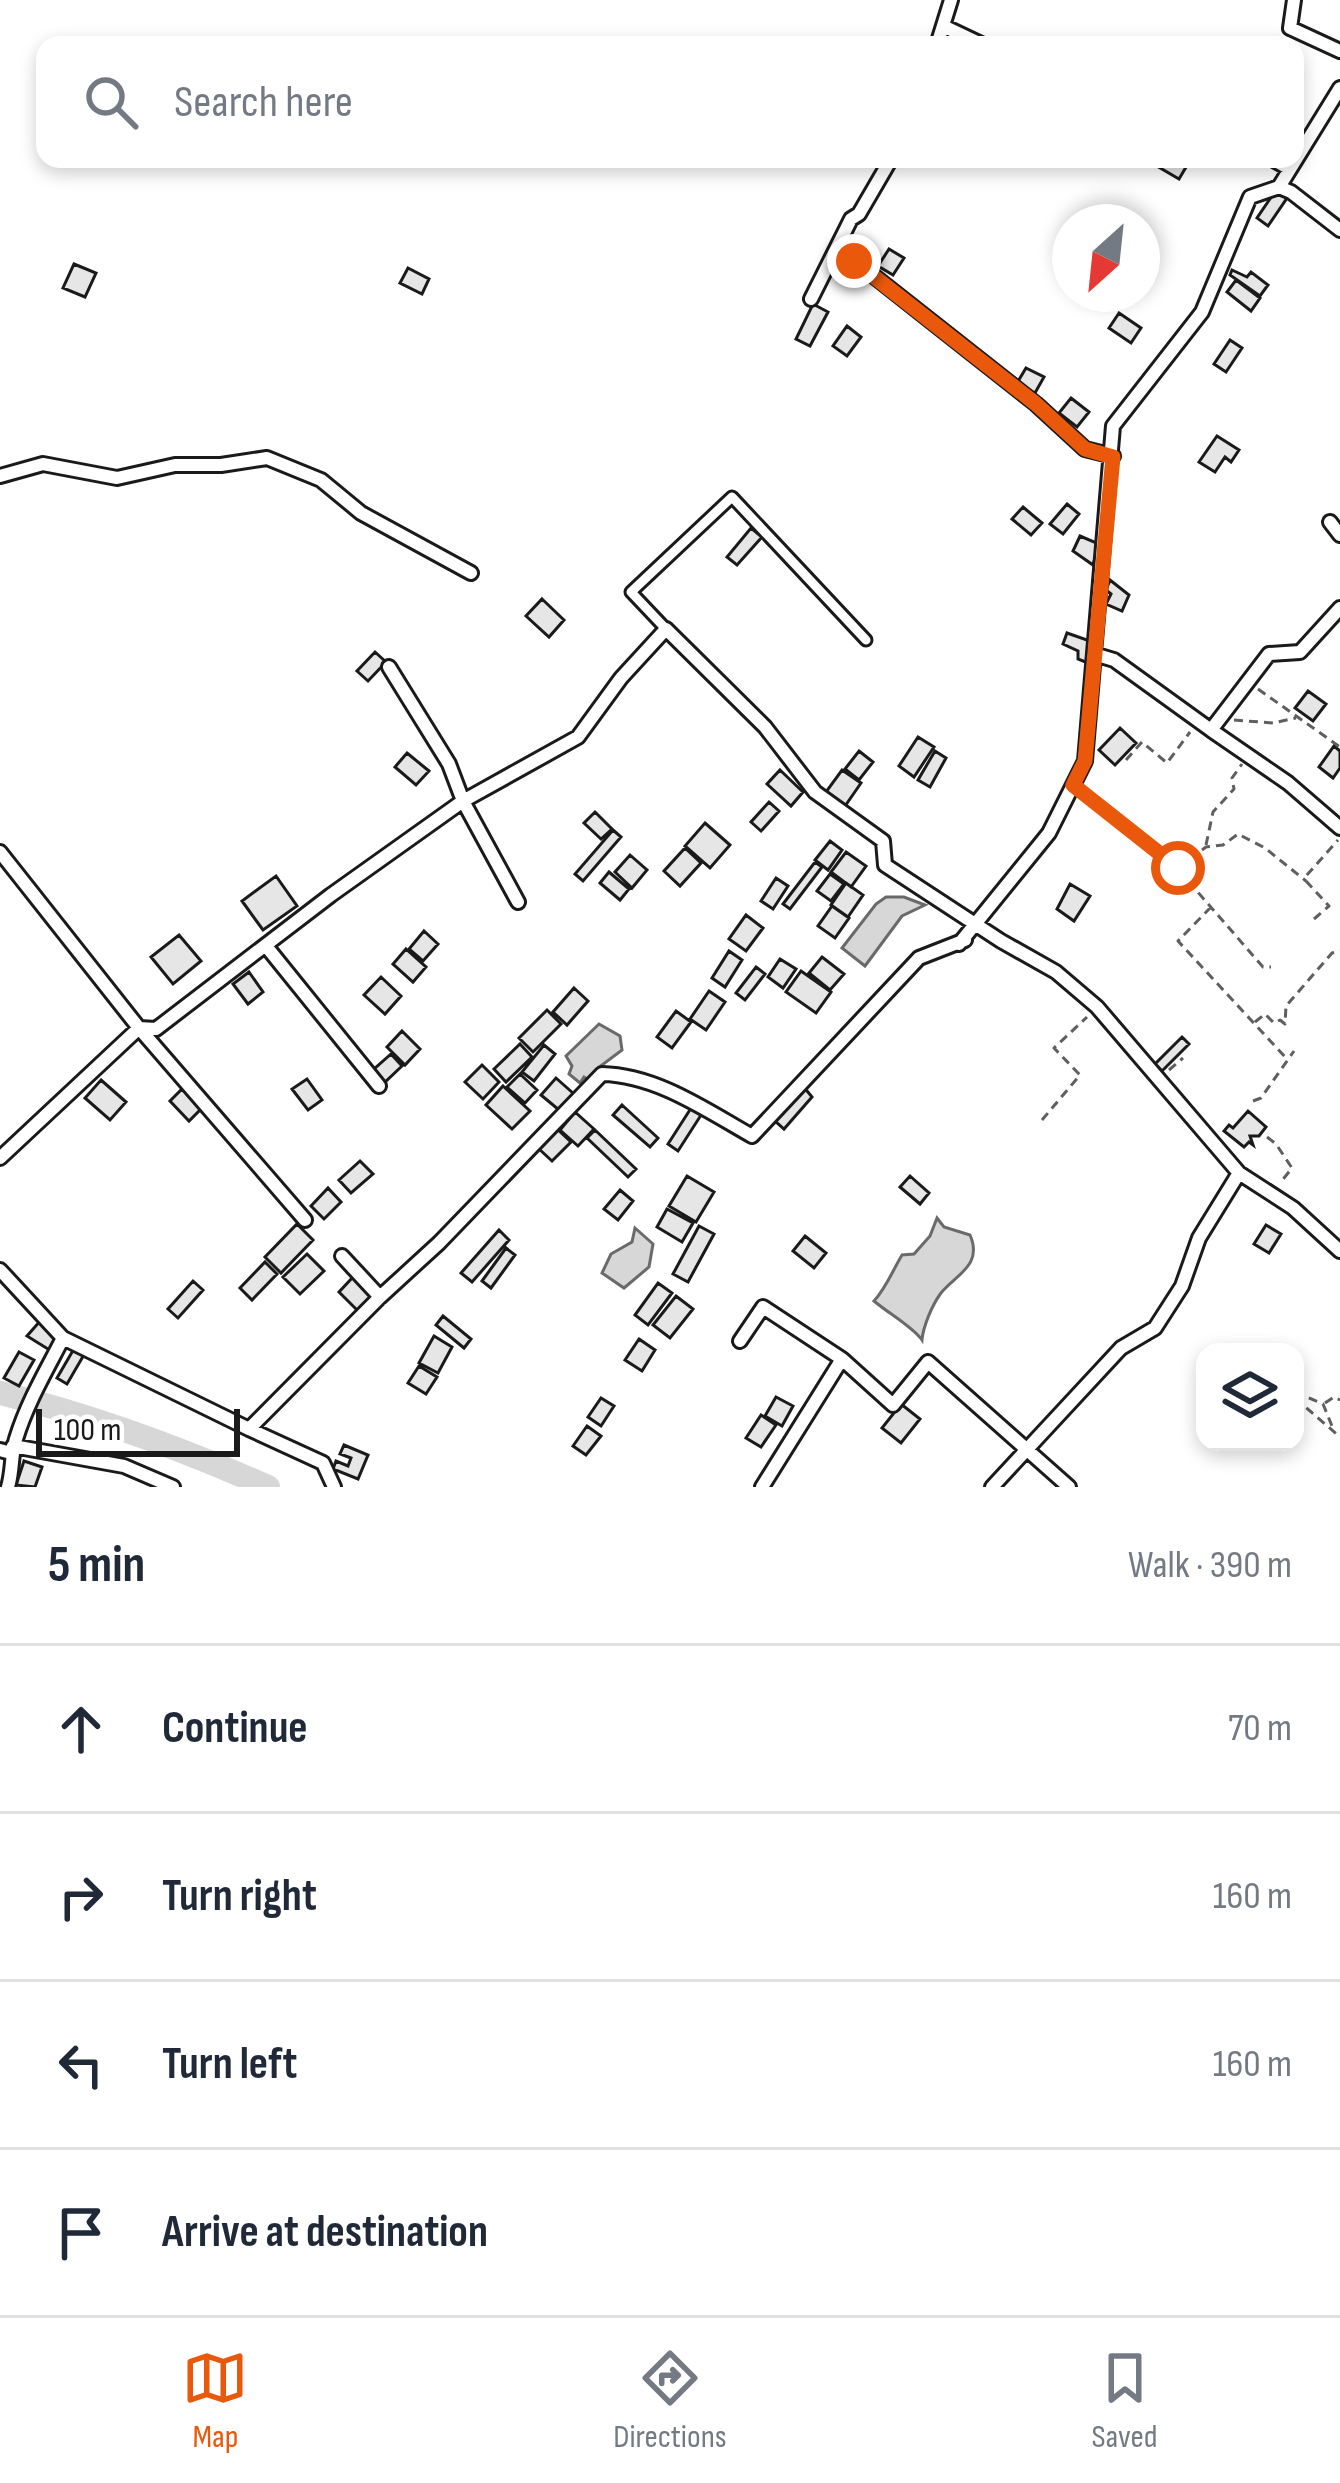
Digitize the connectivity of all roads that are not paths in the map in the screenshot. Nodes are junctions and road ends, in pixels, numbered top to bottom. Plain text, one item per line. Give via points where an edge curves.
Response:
1 (951, 0) edge
2 (1294, 0) edge
3 (944, 26) junction
4 (941, 36) edge
5 (965, 36) edge
6 (1340, 51) edge
7 (1340, 88) edge
8 (1304, 138) edge
9 (1308, 140) junction
10 (1304, 147) edge
11 (885, 168) edge
12 (1287, 168) edge
13 (1290, 170) joint
14 (1279, 187) junction
15 (1340, 230) edge
16 (837, 247) junction
17 (812, 298) dead end
18 (1113, 457) junction
19 (0, 476) edge
20 (1330, 522) dead end
21 (1340, 535) edge
22 (471, 573) dead end
23 (1340, 608) edge
24 (666, 629) junction
25 (866, 640) dead end
26 (1094, 654) junction
27 (388, 667) dead end
28 (1211, 730) junction
29 (463, 801) junction
30 (1340, 828) edge
31 (0, 853) edge
32 (518, 902) dead end
33 (977, 926) junction
34 (266, 946) junction
35 (139, 1028) junction
36 (379, 1086) dead end
37 (0, 1158) edge
38 (1239, 1173) junction
39 (305, 1220) dead end
40 (1340, 1251) edge
41 (343, 1256) dead end
42 (0, 1270) edge
43 (380, 1298) junction
44 (63, 1338) junction
45 (740, 1341) dead end
46 (842, 1359) junction
47 (249, 1429) junction
48 (7, 1448) edge
49 (1024, 1448) junction
50 (8, 1487) edge
51 (172, 1487) edge
52 (334, 1487) edge
53 (762, 1487) edge
54 (992, 1487) edge
55 (1069, 1487) edge

1 - 3 street
2 - 6 street via 1290,28
3 - 4 street
3 - 5 street
7 - 9 street
8 - 9 street
9 - 10 street
11 - 16 street
12 - 13 street
13 - 14 street
14 - 15 street
14 - 18 street via 1250,197 1202,312 1114,426
16 - 17 street
16 - 18 street via 1085,449
18 - 26 street
19 - 22 street via 44,464 117,478 267,458 321,480 361,513
20 - 21 street
23 - 28 street via 1300,652 1269,654
24 - 25 street via 631,592 732,497
24 - 29 street via 578,737
24 - 33 street via 765,727 815,792 883,842 885,865
26 - 28 street
26 - 33 street via 1085,761 1048,833
27 - 29 street
28 - 30 street
29 - 32 street
29 - 34 street
31 - 35 street
33 - 38 street via 1056,972 1097,1007
33 - 43 street via 959,944 919,958 752,1136 673,1093 602,1074
34 - 35 street via 156,1029
34 - 36 street
35 - 37 street
35 - 39 street
38 - 40 street
38 - 49 street via 1155,1328 1121,1348
41 - 43 street
42 - 44 street
43 - 47 street
44 - 47 street
44 - 48 street
45 - 46 street via 763,1307
46 - 49 street via 892,1406 928,1362
46 - 53 street
47 - 52 street via 323,1463
48 - 50 street via 16,1464
48 - 51 street via 124,1466
49 - 54 street
49 - 55 street

